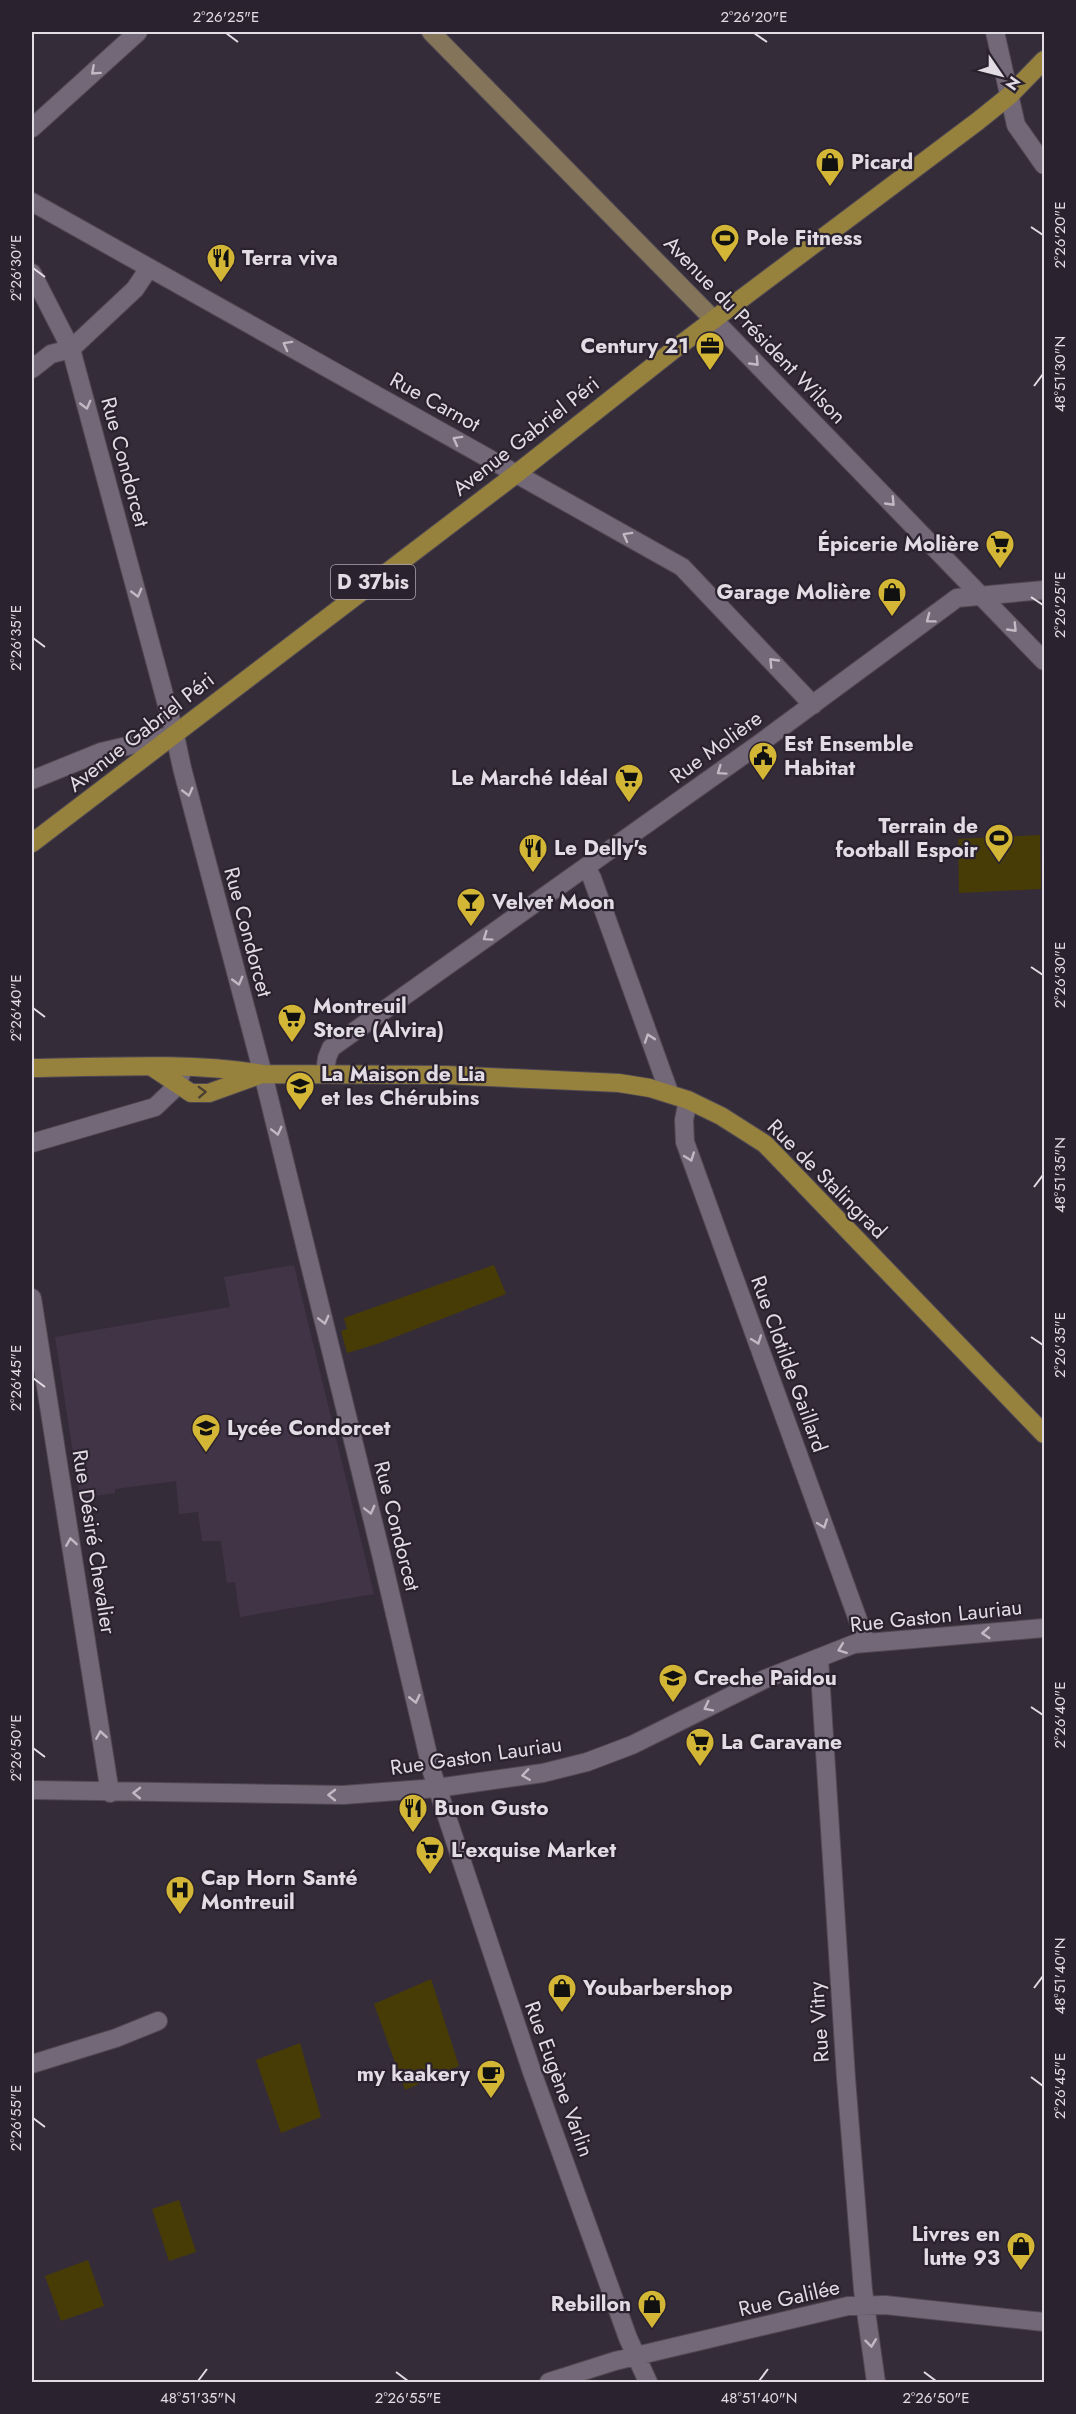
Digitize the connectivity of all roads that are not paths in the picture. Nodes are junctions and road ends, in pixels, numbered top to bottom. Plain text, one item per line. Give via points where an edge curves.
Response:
1 (138, 32) edge
2 (431, 32) edge
3 (995, 32) edge
4 (1044, 60) edge
5 (1009, 96) junction
6 (32, 128) edge
7 (1044, 165) edge
8 (32, 202) edge
9 (149, 268) junction
10 (32, 273) edge
11 (714, 320) junction
12 (71, 349) junction
13 (32, 369) edge
14 (516, 474) junction
15 (1044, 590) edge
16 (981, 595) junction
17 (1044, 661) edge
18 (813, 705) junction
19 (176, 735) junction
20 (32, 780) edge
21 (32, 843) edge
22 (586, 867) junction
23 (32, 1068) edge
24 (325, 1073) junction
25 (263, 1074) junction
26 (180, 1077) junction
27 (669, 1092) junction
28 (688, 1100) junction
29 (32, 1143) edge
30 (32, 1298) edge
31 (1044, 1434) edge
32 (1044, 1628) edge
33 (866, 1642) junction
34 (819, 1658) junction
35 (437, 1788) junction
36 (32, 1790) edge
37 (111, 1793) junction
38 (158, 2021) dead end
39 (32, 2064) edge
40 (865, 2305) junction
41 (1044, 2322) edge
42 (636, 2356) junction
43 (549, 2382) edge
44 (648, 2382) edge
45 (876, 2382) edge

1 -> 6 street
2 - 11 street, Avenue du Président Wilson
3 - 5 street
4 - 5 main road, Avenue Gabriel Péri / D 37bis
5 - 7 street via 1016,125
5 - 11 main road, Avenue Gabriel Péri / D 37bis
8 - 9 street, Rue Carnot
9 - 12 street via 135,289
14 -> 9 street, Rue Carnot
10 - 12 street, Rue Condorcet
11 - 14 main road, Avenue Gabriel Péri / D 37bis
11 -> 16 street, Avenue du Président Wilson
12 - 13 street via 51,354
12 -> 19 street, Rue Condorcet
18 -> 14 street, Rue Carnot via 682,567
14 - 19 main road, Avenue Gabriel Péri / D 37bis
15 - 16 street, Rue Molière
16 -> 17 street, Avenue du Président Wilson
16 -> 18 street, Rue Molière via 957,598
18 -> 22 street, Rue Molière
19 - 20 street via 101,752
19 - 21 main road, Avenue Gabriel Péri / D 37bis
19 -> 25 street, Rue Condorcet
22 -> 24 street, Rue Molière via 331,1048
27 -> 22 street
23 - 26 main road, Rue de Stalingrad via 152,1067
24 - 25 main road, Rue de Stalingrad
24 - 27 main road, Rue de Stalingrad via 619,1083
25 - 26 main road, Rue de Stalingrad via 209,1093 191,1093
25 -> 35 street, Rue Condorcet
26 - 29 street via 155,1107
27 - 28 main road, Rue de Stalingrad
28 - 31 main road, Rue de Stalingrad via 754,1136 777,1155
28 -> 33 street, Rue Clotilde Gaillard via 685,1142
37 -> 30 street, Rue Désiré Chevalier
32 -> 33 street, Rue Gaston Lauriau
33 -> 34 street, Rue Gaston Lauriau
34 -> 35 street, Rue Gaston Lauriau via 587,1762 543,1773
34 - 40 street, Rue Vitry
35 -> 37 street, Rue Gaston Lauriau via 343,1795
35 - 42 street, Rue Eugène Varlin via 532,2072
36 - 37 street, Rue Gaston Lauriau
38 - 39 street
40 - 41 street, Rue Galilée
40 - 42 street, Rue Galilée
40 -> 45 street, Rue Vitry
42 - 43 street, Rue Galilée
42 - 44 street, Rue Eugène Varlin

